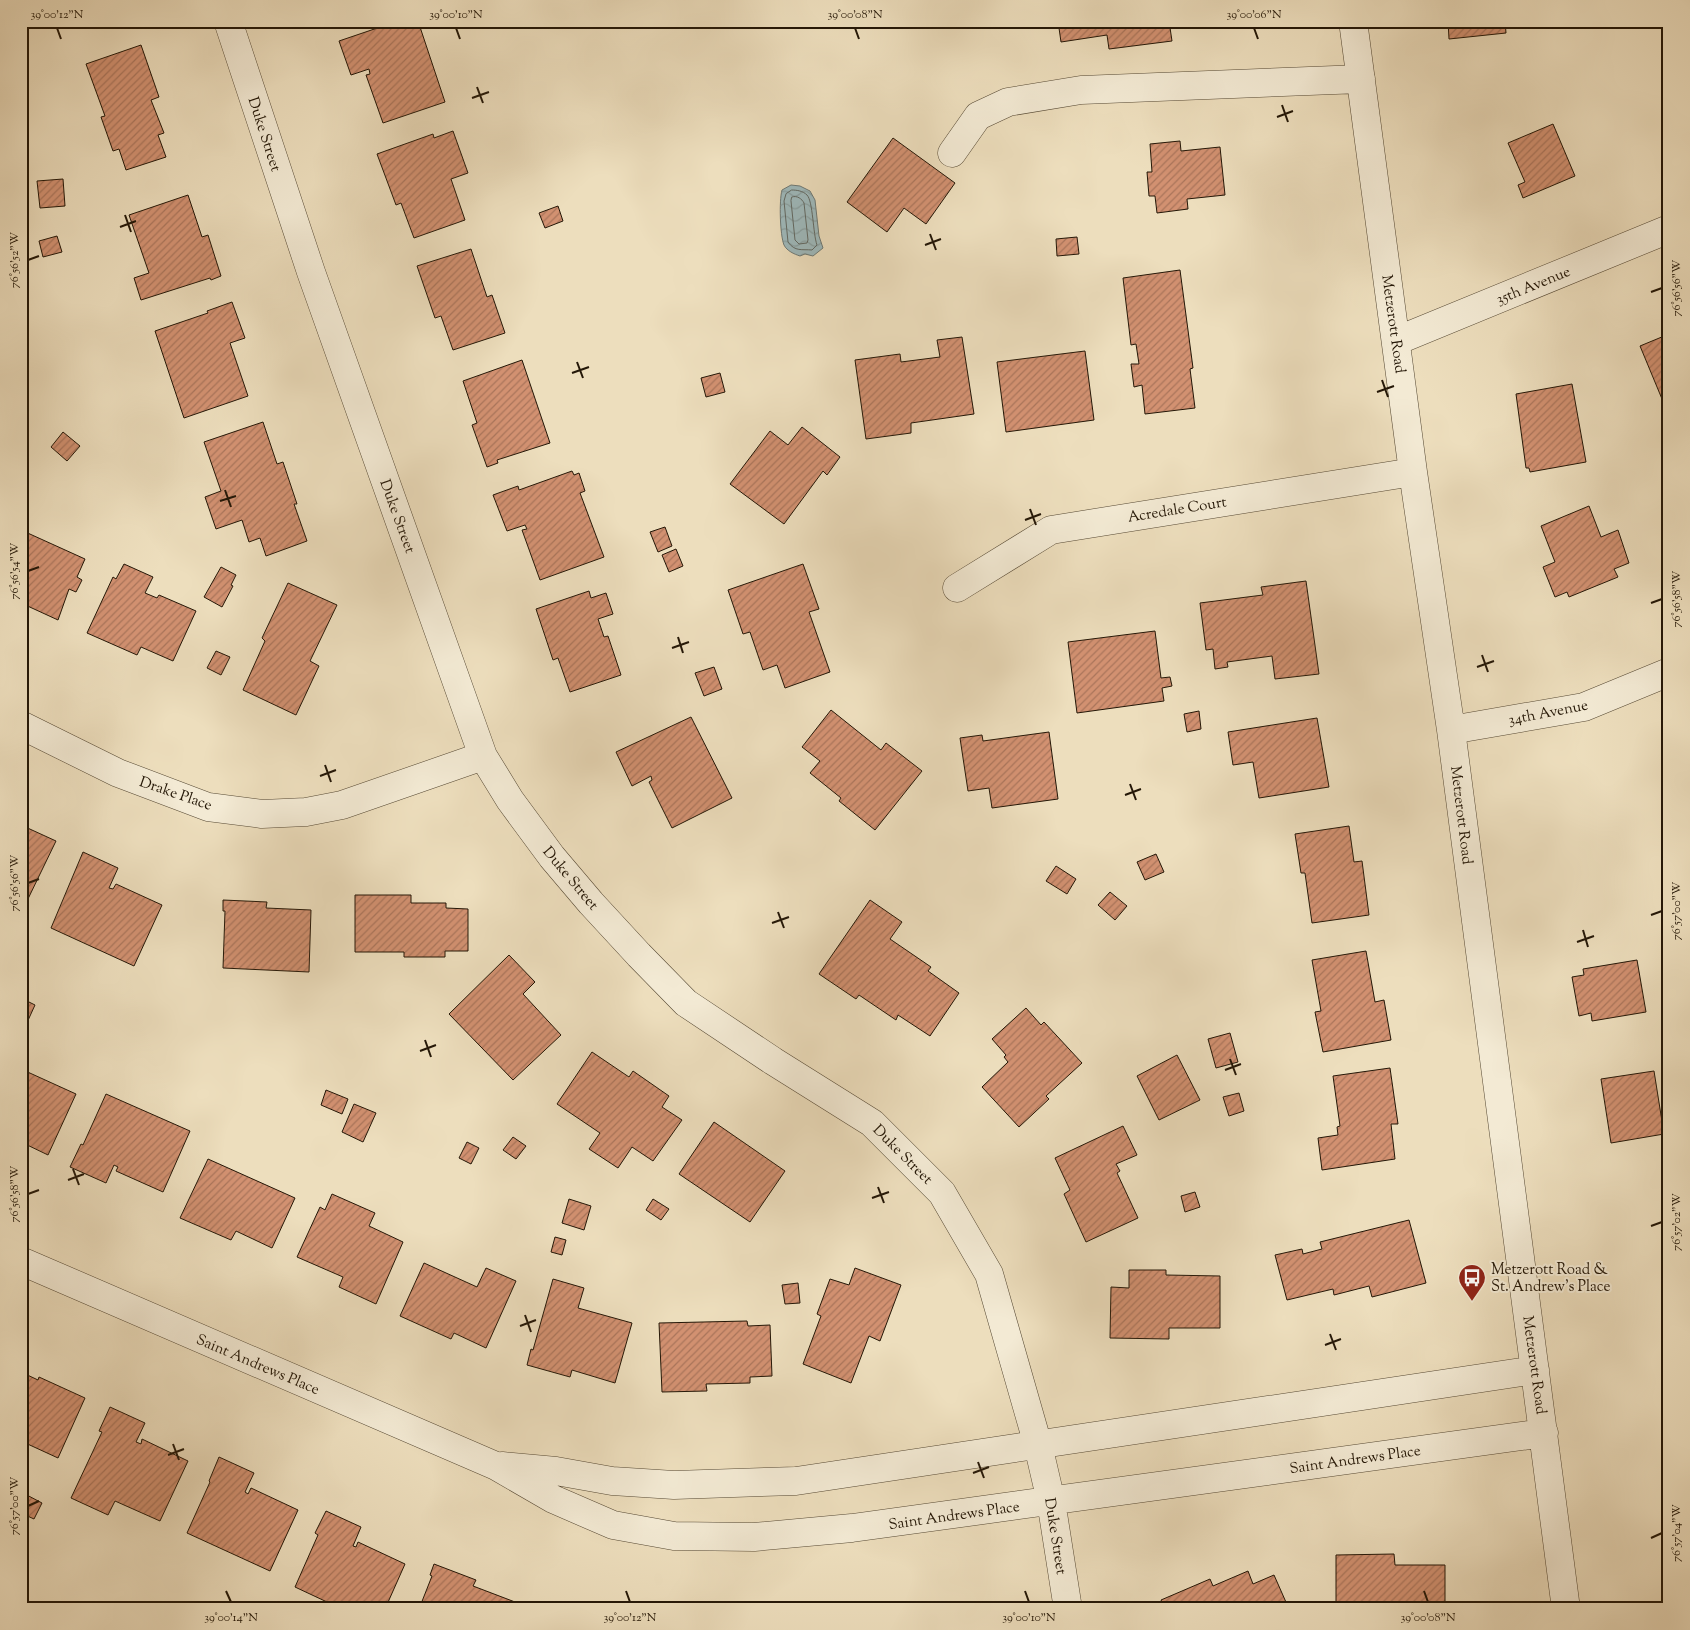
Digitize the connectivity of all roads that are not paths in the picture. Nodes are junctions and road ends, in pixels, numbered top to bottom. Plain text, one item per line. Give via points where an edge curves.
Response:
1 (228, 21) edge
2 (1353, 21) edge
3 (1361, 79) junction
4 (952, 153) dead end
5 (1669, 230) edge
6 (1396, 341) junction
7 (1412, 472) junction
8 (957, 588) dead end
9 (1669, 672) edge
10 (21, 725) edge
11 (1451, 730) junction
12 (483, 756) junction
13 (21, 1261) edge
14 (1535, 1370) junction
15 (1544, 1433) junction
16 (1038, 1445) junction
17 (496, 1466) junction
18 (1051, 1502) junction
19 (1068, 1609) edge
20 (1566, 1609) edge

1 - 12 street, Duke Street via 314,281
2 - 3 street, Metzerott Road
3 - 4 street via 1081,90 1008,102 978,116
3 - 6 street, Metzerott Road
5 - 6 street, 35th Avenue
6 - 7 street, Metzerott Road
7 - 8 street, Acredale Court via 1051,530
7 - 11 street, Metzerott Road
9 - 11 street, 34th Avenue via 1584,707
10 - 12 street, Drake Place via 118,773 208,807 262,814 306,812 342,805
11 - 14 street, Metzerott Road
12 - 16 street, Duke Street via 510,800 552,857 686,1003 872,1123 942,1193 989,1274
13 - 17 street, Saint Andrews Place
14 - 15 street, Metzerott Road
14 - 16 street, Saint Andrews Place
15 - 18 street, Saint Andrews Place
15 - 20 street, Metzerott Road
16 - 17 street, Saint Andrews Place via 796,1481 674,1485 612,1481 556,1471
16 - 18 street, Duke Street
17 - 18 street, Saint Andrews Place via 553,1499 613,1525 674,1536 754,1537 823,1531
18 - 19 street, Duke Street

